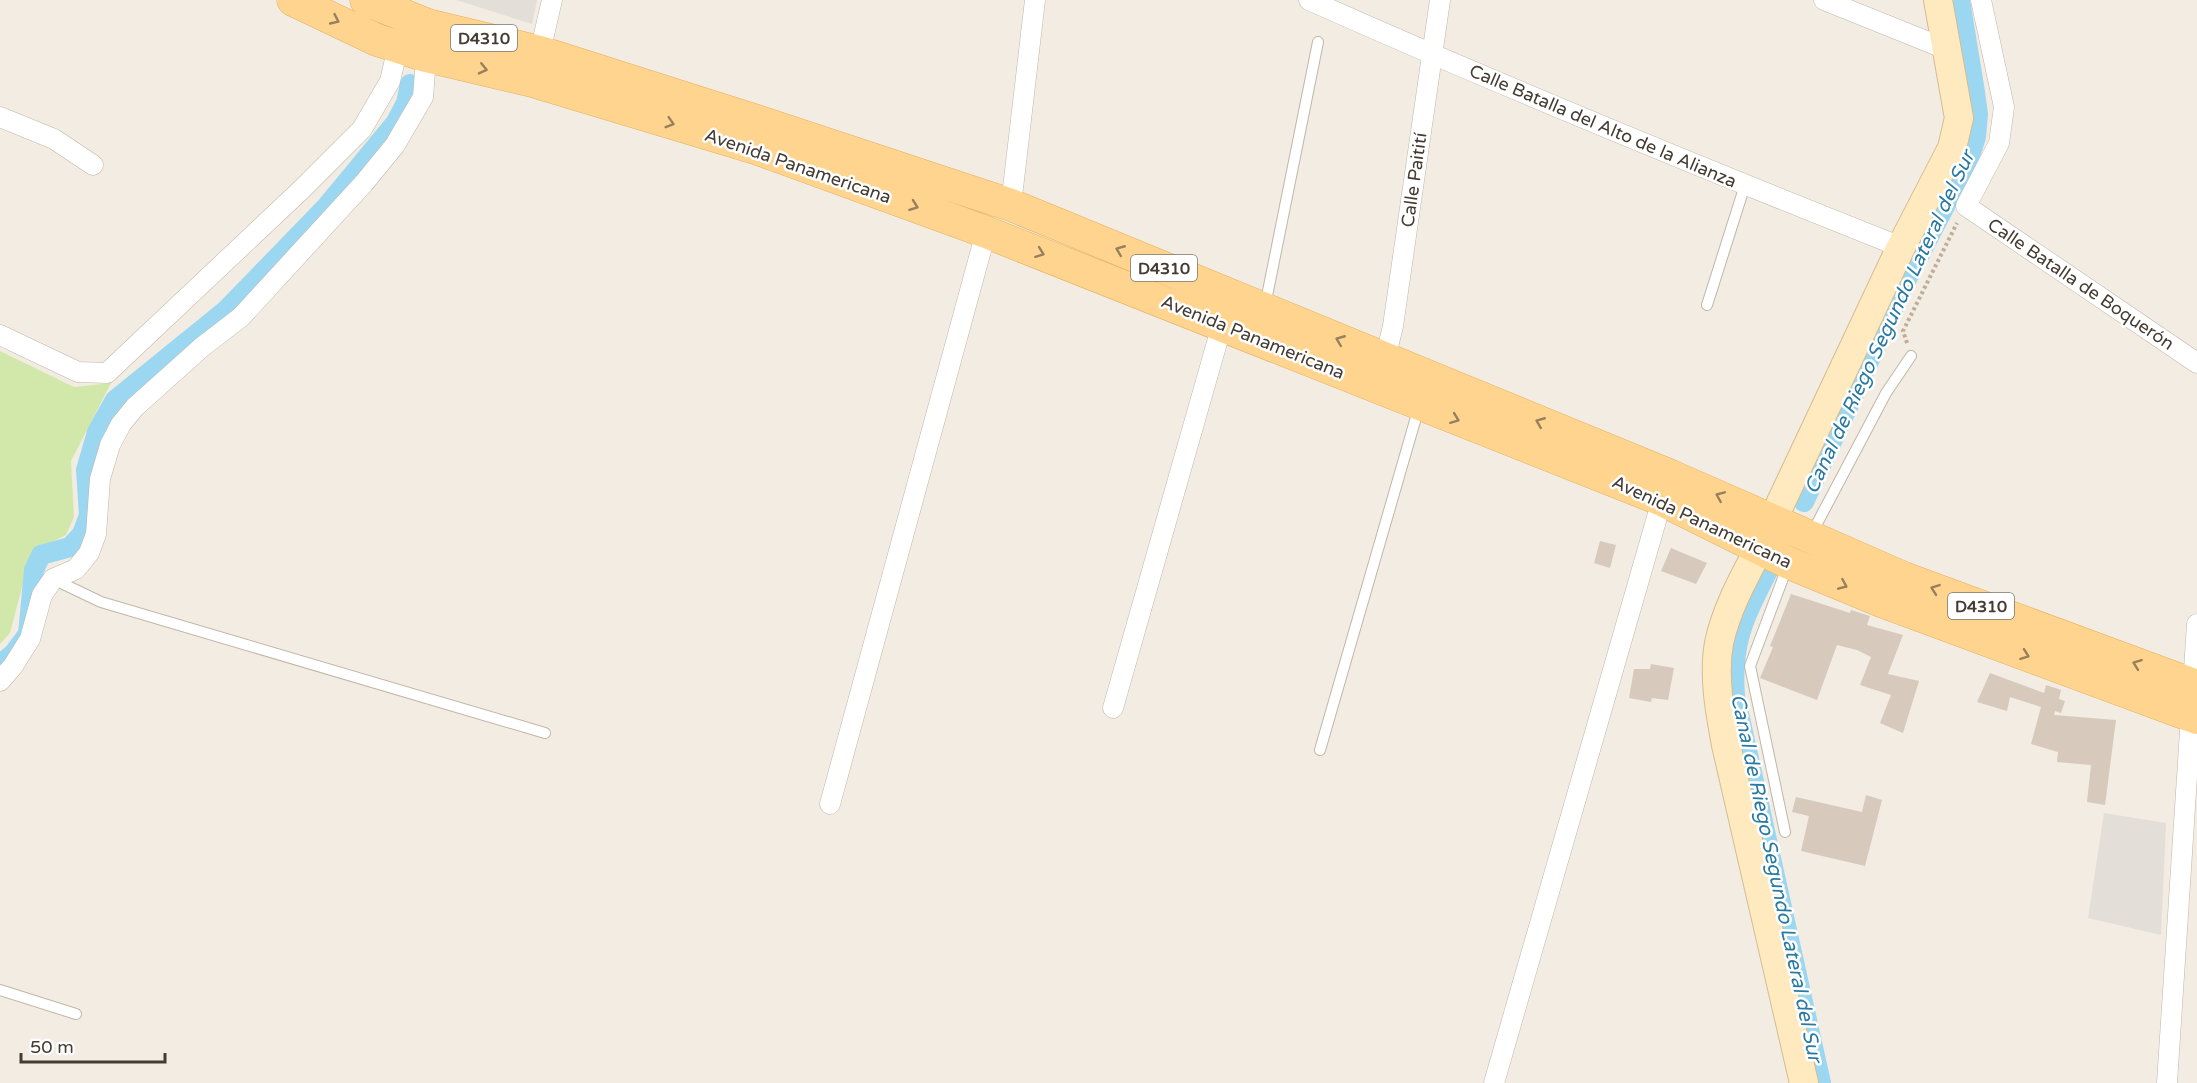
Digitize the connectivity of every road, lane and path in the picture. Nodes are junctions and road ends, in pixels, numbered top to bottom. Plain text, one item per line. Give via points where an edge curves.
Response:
1 (293, 0) edge
2 (552, 0) edge
3 (1035, 0) edge
4 (1309, 0) edge
5 (1440, 0) edge
6 (1824, 0) edge
7 (1938, 0) edge
8 (1981, 0) edge
9 (380, 3) edge
10 (428, 25) junction
11 (1318, 42) dead end
12 (400, 48) junction
13 (1946, 49) junction
14 (540, 52) junction
15 (1432, 55) junction
16 (0, 117) edge
17 (93, 165) dead end
18 (1745, 185) junction
19 (1011, 205) junction
20 (1966, 206) junction
21 (986, 232) junction
22 (1901, 247) junction
23 (1707, 305) dead end
24 (1265, 309) junction
25 (1222, 325) junction
26 (0, 335) edge
27 (1911, 356) joint
28 (1385, 359) junction
29 (2197, 363) edge
30 (1419, 405) junction
31 (1662, 500) junction
32 (1773, 519) junction
33 (1760, 549) junction
34 (1799, 549) junction
35 (53, 579) junction
36 (2197, 624) edge
37 (0, 681) edge
38 (2194, 701) edge
39 (1113, 708) dead end
40 (545, 733) dead end
41 (1320, 750) dead end
42 (830, 804) dead end
43 (1785, 832) dead end
44 (0, 990) edge
45 (76, 1014) dead end
46 (1494, 1083) edge
47 (1804, 1083) edge
48 (2167, 1083) edge

1 -> 12 main road, Avenida Panamericana / D4310
2 - 14 street
3 - 19 street
4 - 15 street, Calle Batalla del Alto de la Alianza
5 - 15 street, Calle Paitití
6 - 13 street
7 - 13 street
8 - 20 street via 2004,107 1999,143
9 - 10 main road, Avenida Panamericana / D4310
9 - 12 street
10 - 12 street
10 - 14 main road, Avenida Panamericana / D4310
11 - 24 lane
12 -> 21 main road, Avenida Panamericana / D4310 via 532,81 758,149
12 - 26 street via 390,81 362,129 107,373 78,372
12 - 35 street via 423,97 395,145 241,317 194,354 121,424 100,479 96,534 89,553 76,569
13 - 22 street via 1959,118 1952,148
14 - 19 main road, Avenida Panamericana / D4310
15 - 18 street, Calle Batalla del Alto de la Alianza
15 - 28 street, Calle Paitití
16 - 17 street via 54,139
18 - 22 street, Calle Batalla del Alto de la Alianza
18 - 23 lane
24 -> 19 main road, Avenida Panamericana / D4310
20 - 27 path via 1903,331
20 - 29 street, Calle Batalla de Boquerón
21 -> 25 main road, Avenida Panamericana / D4310
21 - 42 street
22 - 32 street
28 -> 24 main road, Avenida Panamericana / D4310
25 - 30 main road, Avenida Panamericana / D4310
25 - 39 street
27 - 34 lane via 1886,393
32 -> 28 main road, Avenida Panamericana / D4310
30 -> 31 main road, Avenida Panamericana / D4310
30 - 41 lane
31 - 33 main road, Avenida Panamericana / D4310
31 - 46 street
32 - 33 street
32 - 34 main road, Avenida Panamericana / D4310
33 - 34 main road, Avenida Panamericana / D4310
33 - 47 street via 1724,624 1719,646 1719,711
34 - 38 main road, Avenida Panamericana / D4310 via 1904,578
34 - 43 lane via 1750,666
35 - 37 street via 42,595 30,639
35 - 40 lane via 101,602
36 - 38 street
38 - 48 street
44 - 45 lane

